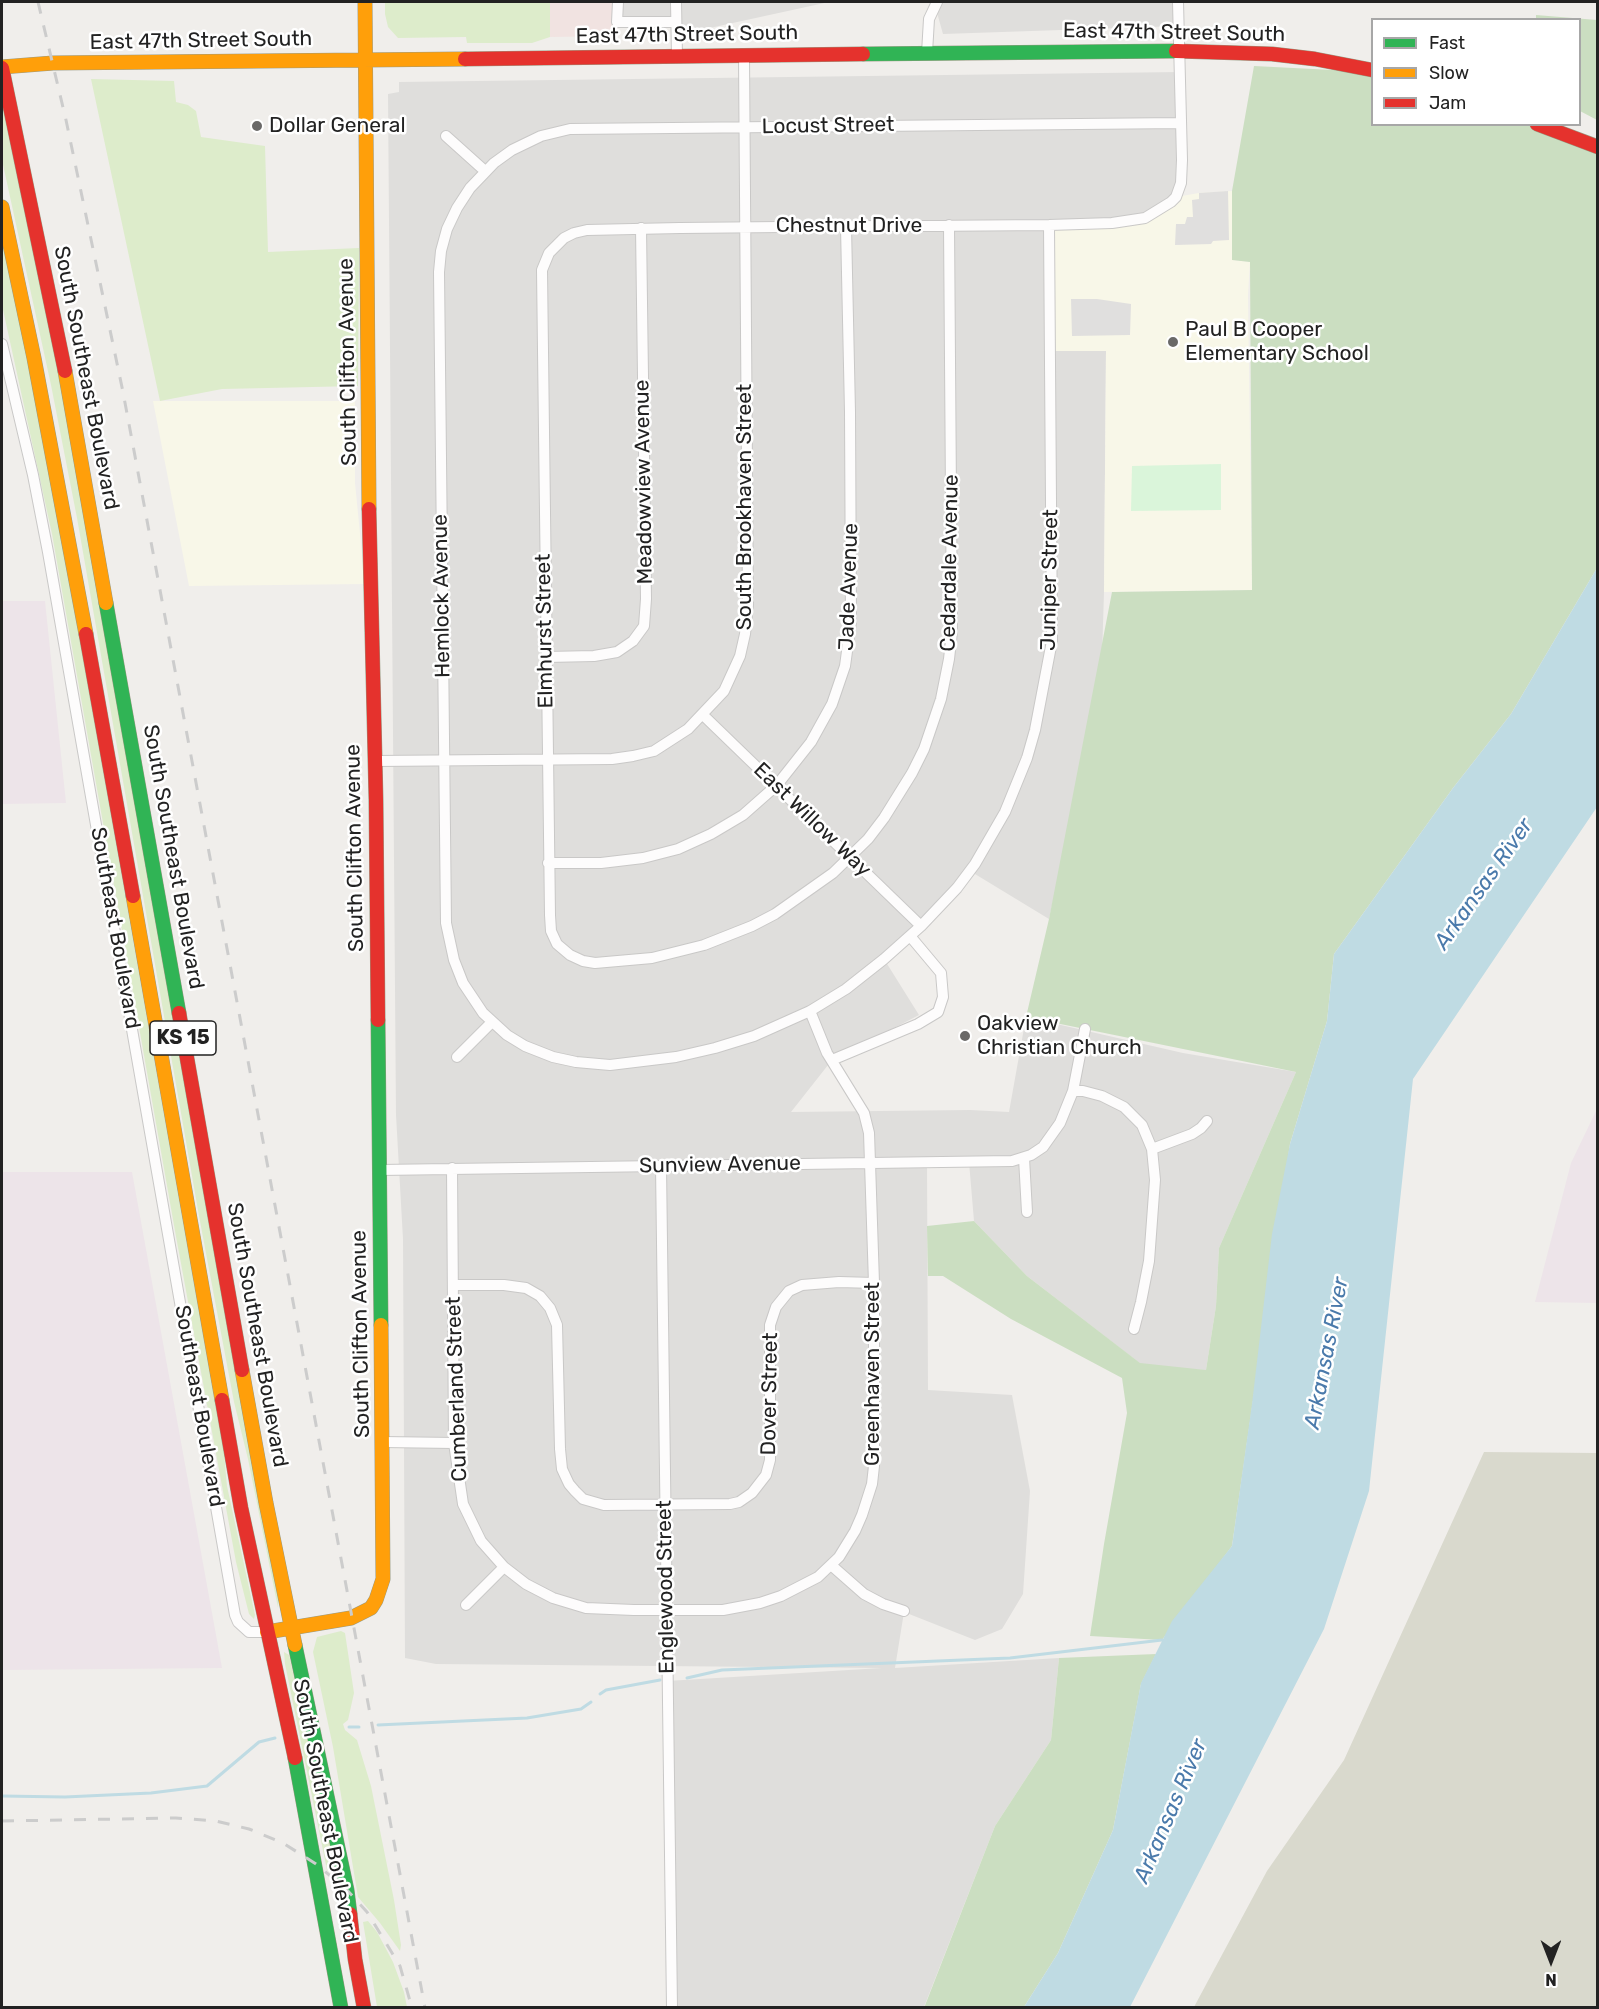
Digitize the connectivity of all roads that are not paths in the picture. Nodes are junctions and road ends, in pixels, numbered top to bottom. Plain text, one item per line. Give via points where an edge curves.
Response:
1 (365, 2) edge
2 (618, 2) edge
3 (676, 2) edge
4 (938, 2) edge
5 (1178, 2) edge
6 (676, 22) junction
7 (1179, 51) junction
8 (927, 53) junction
9 (677, 56) junction
10 (744, 56) junction
11 (365, 60) junction
12 (2, 68) edge
13 (1371, 70) edge
14 (1181, 123) junction
15 (1542, 126) edge
16 (744, 127) junction
17 (446, 136) dead end
18 (1598, 147) edge
19 (485, 171) junction
20 (2, 207) edge
21 (949, 225) junction
22 (1049, 225) junction
23 (846, 226) junction
24 (744, 227) junction
25 (642, 228) junction
26 (546, 258) joint
27 (2, 344) edge
28 (6, 390) edge
29 (547, 657) junction
30 (703, 715) junction
31 (546, 759) junction
32 (444, 760) junction
33 (376, 761) junction
34 (777, 785) junction
35 (850, 857) junction
36 (548, 863) junction
37 (921, 926) junction
38 (910, 936) junction
39 (610, 963) joint
40 (810, 1011) junction
41 (492, 1022) junction
42 (1085, 1029) dead end
43 (457, 1057) dead end
44 (832, 1060) junction
45 (1073, 1091) junction
46 (1207, 1121) dead end
47 (1152, 1149) junction
48 (1024, 1158) junction
49 (871, 1164) junction
50 (661, 1166) junction
51 (452, 1168) junction
52 (380, 1170) junction
53 (1027, 1212) dead end
54 (874, 1283) junction
55 (454, 1285) junction
56 (1134, 1329) dead end
57 (383, 1442) junction
58 (454, 1443) junction
59 (665, 1505) junction
60 (831, 1565) junction
61 (504, 1567) junction
62 (466, 1605) dead end
63 (666, 1610) junction
64 (904, 1611) dead end
65 (291, 1629) junction
66 (267, 1632) junction
67 (341, 2007) edge
68 (364, 2007) edge
69 (672, 2007) edge

1 - 11 main road, South Clifton Avenue
2 - 6 street via 617,22
3 - 6 street
4 - 8 street via 930,14
5 - 7 street
6 - 9 street
7 - 8 main road, East 47th Street South
7 - 13 main road, East 47th Street South via 1272,54
7 - 14 street
8 - 10 main road, East 47th Street South
9 - 10 main road, East 47th Street South
9 - 11 main road, East 47th Street South
10 - 16 street, South Brookhaven Street
11 - 12 main road, East 47th Street South via 53,63
11 - 33 main road, South Clifton Avenue via 369,526
12 - 65 main road, South Southeast Boulevard / KS 15 via 64,368
14 - 16 street, Locust Street
14 - 22 street, Chestnut Drive via 1181,183 1176,196 1160,210 1131,221
15 - 18 main road
16 - 19 street, Locust Street via 562,130 522,144
16 - 24 street, South Brookhaven Street
17 - 19 street
19 - 32 street, Hemlock Avenue via 463,197 452,218 439,272
20 - 66 main road, South Southeast Boulevard / KS 15 via 75,568 227,1432
21 - 22 street, Chestnut Drive
21 - 23 street, Chestnut Drive
21 - 35 street, Cedardale Avenue via 953,604 949,659 933,724 912,773 884,818
22 - 37 street, Juniper Street via 1054,624 1048,669 1028,758 1005,812 969,873
23 - 24 street, Chestnut Drive
23 - 34 street, Jade Avenue via 852,604 849,647 840,684 823,723
24 - 25 street, Chestnut Drive
24 - 30 street, South Brookhaven Street via 747,619 734,671 724,691
25 - 26 street, Chestnut Drive via 574,232 554,246
25 - 29 street, Meadowview Avenue via 644,626 633,641 617,652
26 - 29 street, Elmhurst Street via 542,270
27 - 28 street, Southeast Boulevard
28 - 66 street, Southeast Boulevard via 33,475 48,552 235,1615 249,1632
29 - 31 street, Elmhurst Street
30 - 31 street, South Brookhaven Street via 672,741 650,752 612,759
30 - 34 street, East Willow Way
31 - 32 street, South Brookhaven Street
31 - 36 street, Elmhurst Street
32 - 33 street, South Brookhaven Street
32 - 41 street, Hemlock Avenue via 446,923 450,947 463,983
33 - 52 main road, South Clifton Avenue
34 - 35 street, East Willow Way
34 - 36 street, Jade Avenue via 733,822 678,849 621,862
35 - 37 street, East Willow Way
35 - 39 street, Cedardale Avenue via 795,902 752,927 680,952
36 - 39 street, Elmhurst Street via 550,925 557,944 583,961
37 - 38 street, Juniper Street
38 - 40 street, Juniper Street via 846,988
38 - 44 street via 941,973 943,997 938,1012
40 - 41 street, Juniper Street via 715,1048 655,1061 610,1065 564,1060 538,1052
40 - 44 street, Greenhaven Street
41 - 43 street
42 - 45 street
44 - 49 street, Greenhaven Street via 864,1113
45 - 47 street via 1102,1096 1124,1107 1142,1125
45 - 48 street, Sunview Avenue via 1052,1136 1043,1148
46 - 47 street via 1192,1134
47 - 56 street via 1155,1180 1150,1251
48 - 49 street, Sunview Avenue
48 - 53 street
49 - 50 street, Sunview Avenue
49 - 54 street, Greenhaven Street
50 - 51 street, Sunview Avenue
50 - 59 street, Englewood Street
51 - 52 street, Sunview Avenue
51 - 55 street, Cumberland Street
52 - 57 main road, South Clifton Avenue
54 - 59 street, Dover Street via 812,1283 789,1291 782,1298 770,1325 770,1460 766,1475 737,1503
54 - 60 street, Greenhaven Street via 872,1484 855,1531
55 - 58 street, Cumberland Street
55 - 59 street, Dover Street via 526,1288 550,1308 557,1325 561,1459 575,1491 604,1505
57 - 58 street
57 - 65 main road, South Clifton Avenue via 383,1579 376,1600 371,1608 351,1618
58 - 61 street, Cumberland Street via 465,1511 481,1541
59 - 63 street, Englewood Street
60 - 63 street, Greenhaven Street via 801,1587 760,1603 723,1610
60 - 64 street via 864,1594
61 - 62 street
61 - 63 street, Cumberland Street via 543,1594 572,1604 601,1610
63 - 69 street, Englewood Street
65 - 66 main road, South Clifton Avenue
65 - 68 main road, South Southeast Boulevard / KS 15 via 347,1890
66 - 67 main road, South Southeast Boulevard / KS 15

